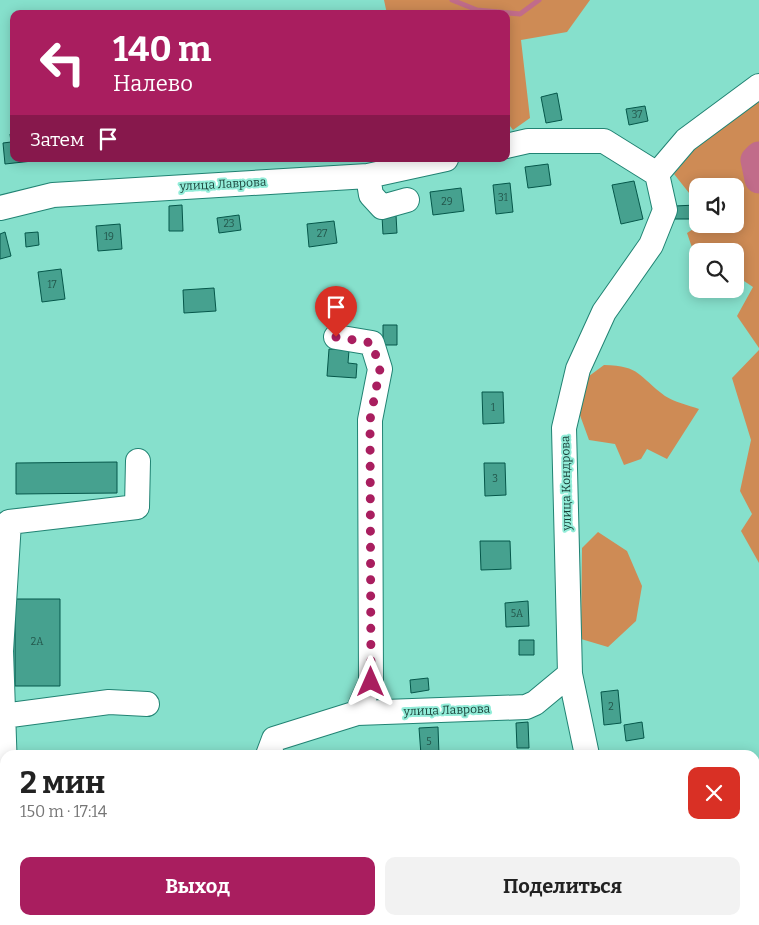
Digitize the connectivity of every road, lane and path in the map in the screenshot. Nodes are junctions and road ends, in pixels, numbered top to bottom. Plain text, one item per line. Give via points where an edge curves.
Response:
1 (759, 86) edge
2 (510, 145) edge
3 (432, 162) edge
4 (657, 174) junction
5 (368, 176) junction
6 (407, 200) dead end
7 (0, 208) edge
8 (336, 337) dead end
9 (138, 461) dead end
10 (570, 674) junction
11 (147, 704) dead end
12 (357, 713) junction
13 (3, 716) junction
14 (4, 750) edge
15 (270, 750) edge
16 (586, 750) edge

1 - 4 street via 686,140
2 - 4 street via 528,141 604,141
3 - 5 street, улица Лаврова
4 - 10 street, улица Кондрова via 666,210 650,245 604,312 578,369 564,428
5 - 6 street via 371,195 382,207
5 - 7 street, улица Лаврова via 53,195
8 - 12 street via 372,343 380,369 370,420 371,682
9 - 13 street via 137,507 9,522 1,651
10 - 12 street, улица Лаврова via 526,707
10 - 16 street, улица Кондрова
11 - 13 street via 109,702
12 - 15 street, улица Лаврова via 274,739
13 - 14 street

